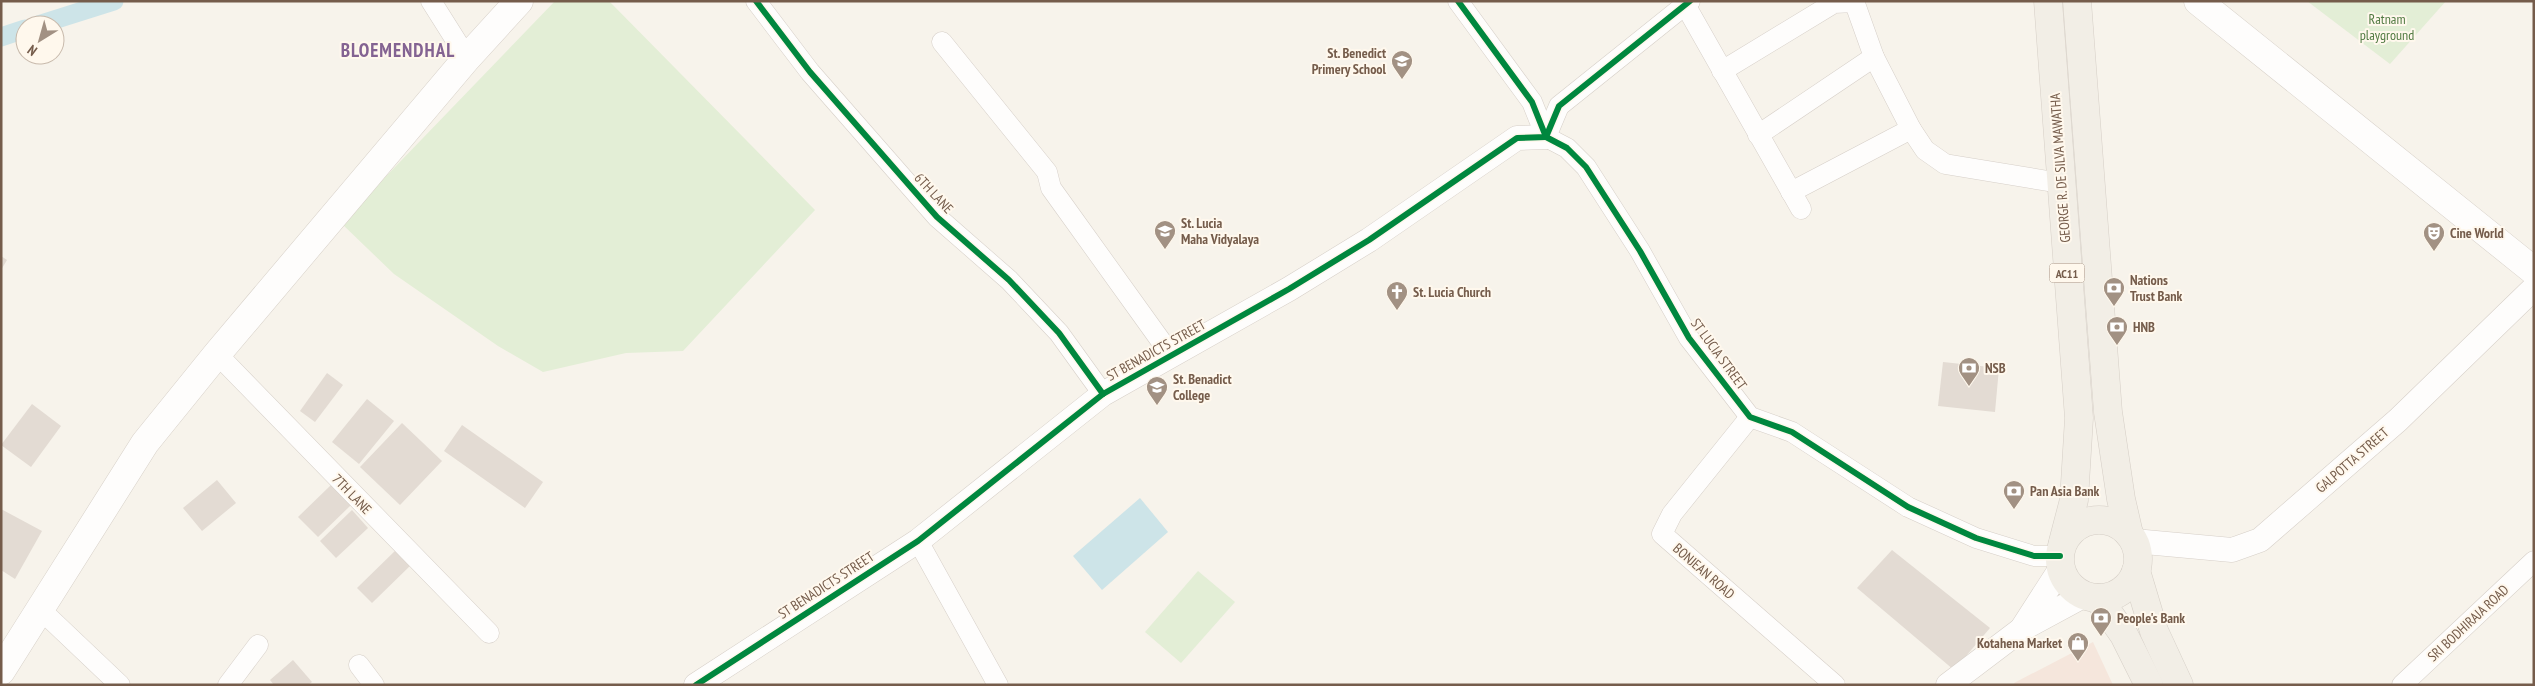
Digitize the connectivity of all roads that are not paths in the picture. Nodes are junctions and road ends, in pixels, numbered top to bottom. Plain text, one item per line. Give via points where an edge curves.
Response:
1 (431, 1) edge
2 (519, 1) edge
3 (756, 1) edge
4 (1458, 1) edge
5 (2048, 1) edge
6 (2077, 1) edge
7 (2198, 1) edge
8 (1686, 2) edge
9 (1854, 2) edge
10 (942, 42) dead end
11 (1874, 57) junction
12 (467, 58) junction
13 (1722, 71) junction
14 (1911, 129) junction
15 (1758, 135) junction
16 (1546, 137) junction
17 (2060, 183) junction
18 (2534, 271) edge
19 (2534, 288) edge
20 (217, 354) junction
21 (1171, 355) junction
22 (1103, 394) junction
23 (1750, 417) junction
24 (2131, 537) junction
25 (918, 541) junction
26 (2061, 556) junction
27 (2534, 562) edge
28 (2136, 571) junction
29 (2092, 596) junction
30 (41, 610) junction
31 (2022, 629) junction
32 (489, 633) dead end
33 (258, 645) dead end
34 (359, 665) dead end
35 (1, 671) edge
36 (120, 685) edge
37 (228, 685) edge
38 (374, 685) edge
39 (696, 685) edge
40 (998, 685) edge
41 (1835, 685) edge
42 (1948, 685) edge
43 (2149, 685) edge
44 (2179, 685) edge
45 (2402, 685) edge

1 - 12 street
2 - 12 main road
3 - 22 street, 6TH LANE via 810,72 937,217 1009,280 1059,333
4 - 16 street via 1532,102
5 - 17 main road, GEORGE R. DE SILVA MAWATHA / AC11
6 - 24 main road, AC11 via 2108,412 2121,500
7 - 18 main road
8 - 13 street
8 - 16 street via 1559,106
9 - 11 street
9 - 13 street via 1834,3
10 - 21 street via 1047,172 1051,188
11 - 14 street
11 - 15 street
12 - 20 main road
13 - 15 street
14 - 15 street via 1796,200
14 - 17 street via 1925,150 1945,164
16 - 21 street, ST BENADICTS STREET via 1517,138 1370,240
16 - 23 street, ST LUCIA STREET via 1567,148 1586,167 1640,251 1689,338
17 - 26 main road, GEORGE R. DE SILVA MAWATHA / AC11 via 2079,418 2074,500
19 - 24 street, GALPOTTA STREET via 2398,420 2260,540 2232,550
20 - 30 main road via 144,443
20 - 32 street, 7TH LANE
21 - 22 street, ST BENADICTS STREET
22 - 25 street, ST BENADICTS STREET
23 - 26 street via 1792,432 1916,511 1976,538 2034,556
23 - 41 street, BONJEAN ROAD via 1672,514 1662,534
24 - 26 main road via 2119,525 2107,520 2094,520 2070,531
24 - 28 main road via 2137,550
25 - 39 street, ST BENADICTS STREET
25 - 40 street
26 - 29 main road via 2066,580 2075,589
26 - 31 street
27 - 45 street, SRI BODHIRAJA ROAD
28 - 29 main road via 2121,590 2110,596
28 - 44 main road via 2154,631
29 - 31 street
29 - 43 main road via 2124,635
30 - 35 main road
30 - 36 street
31 - 42 street
33 - 37 street
34 - 38 street

